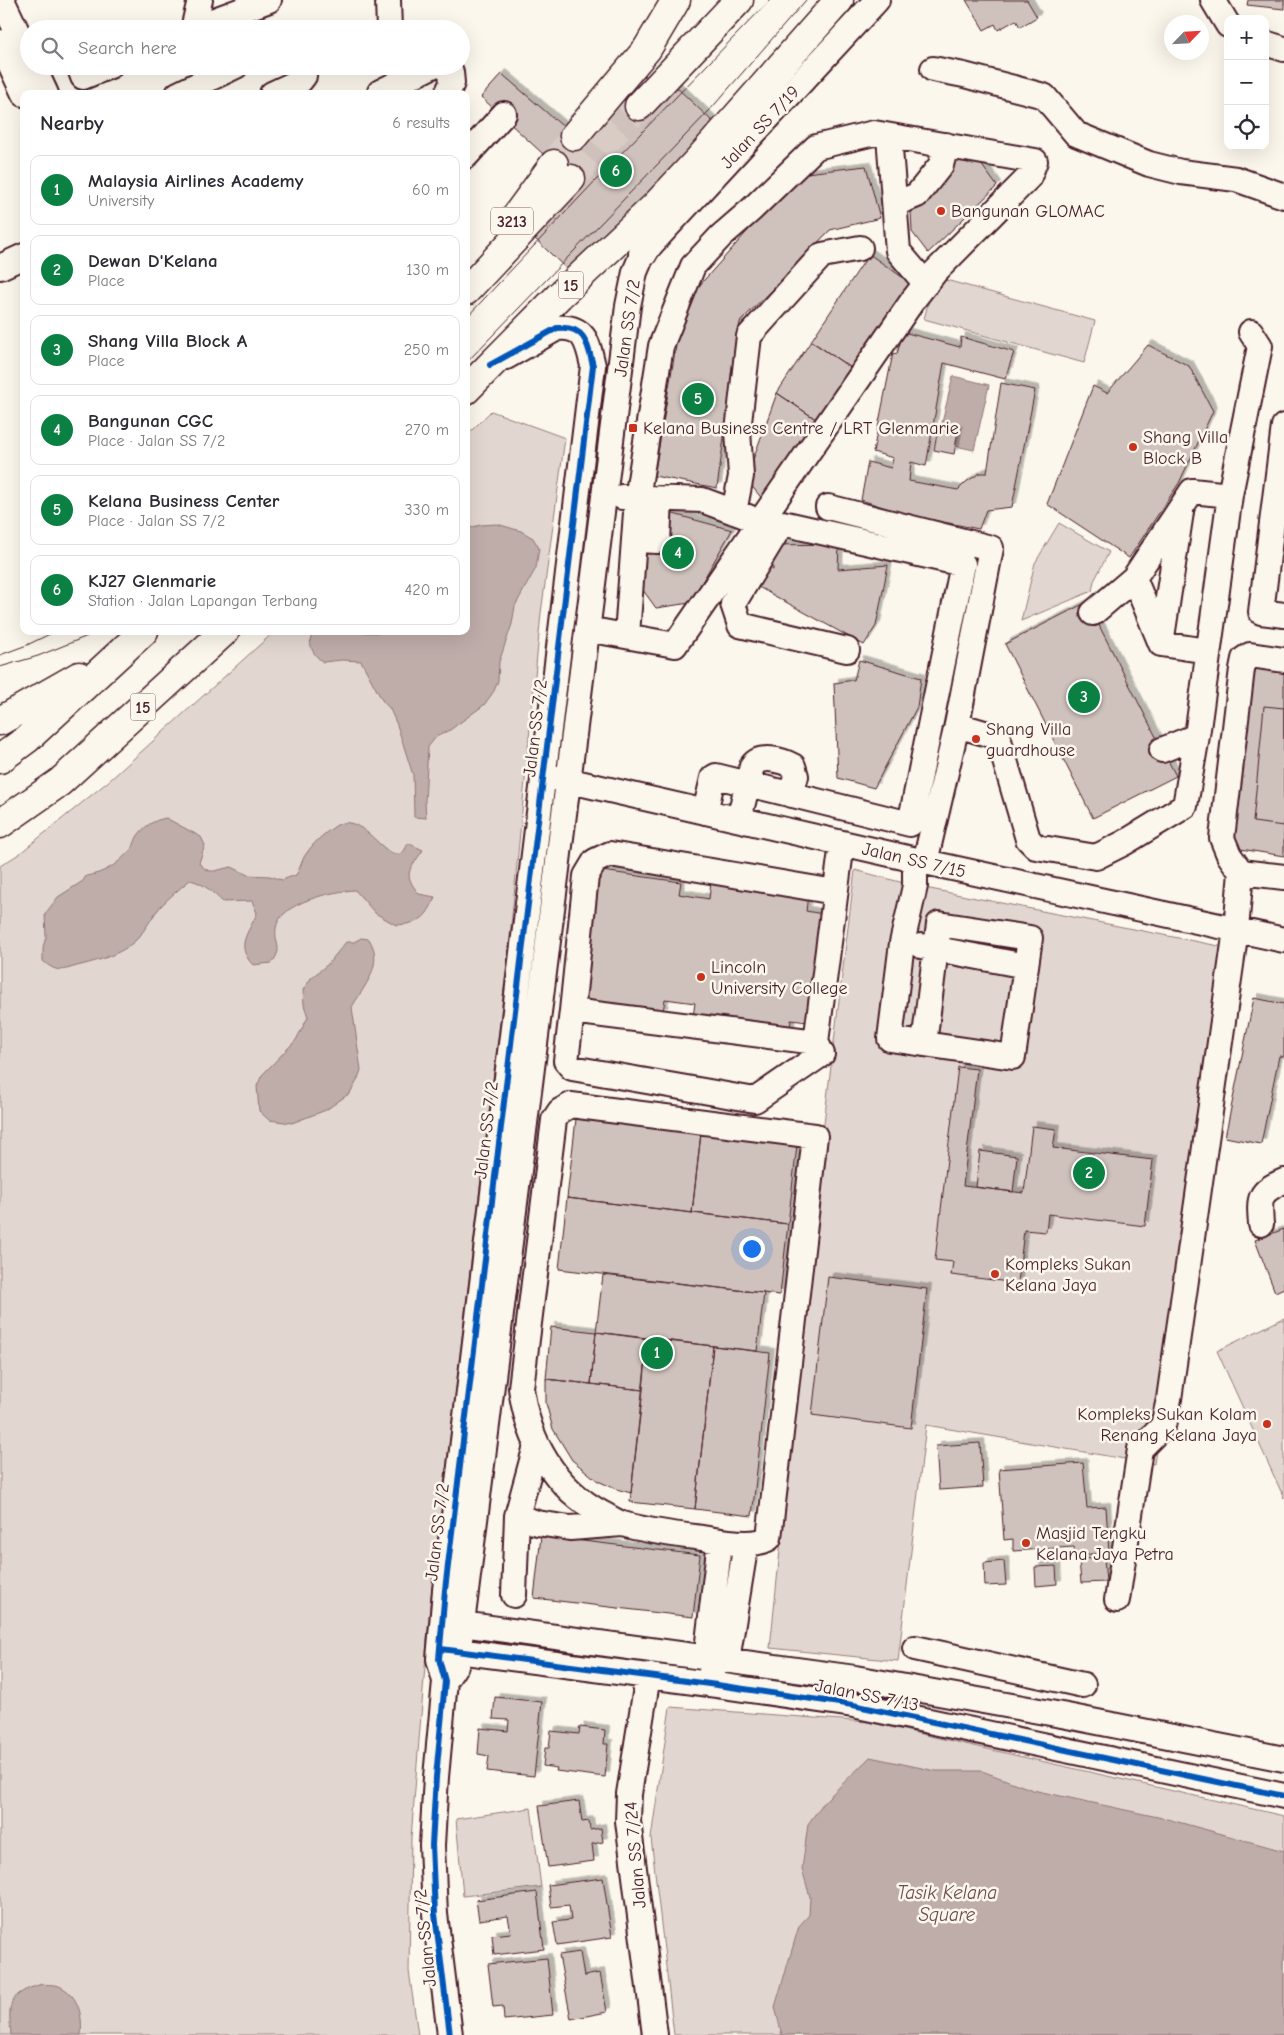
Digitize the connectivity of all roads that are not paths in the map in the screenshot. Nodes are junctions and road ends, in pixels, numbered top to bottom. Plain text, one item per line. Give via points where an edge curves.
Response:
1 (2, 0) edge
2 (200, 0) edge
3 (269, 0) edge
4 (388, 0) edge
5 (676, 0) edge
6 (739, 0) edge
7 (839, 0) edge
8 (877, 0) edge
9 (1213, 0) edge
10 (1229, 0) edge
11 (1228, 15) edge
12 (195, 20) edge
13 (215, 20) edge
14 (389, 20) edge
15 (1224, 20) edge
16 (20, 38) edge
17 (0, 42) edge
18 (1269, 44) edge
19 (1284, 49) edge
20 (933, 70) dead end
21 (37, 75) edge
22 (217, 75) edge
23 (304, 75) edge
24 (410, 75) edge
25 (451, 75) edge
26 (384, 86) edge
27 (22, 90) edge
28 (44, 90) edge
29 (186, 90) edge
30 (281, 90) edge
31 (449, 90) edge
32 (639, 106) tunnel mouth
33 (504, 114) dead end
34 (574, 136) tunnel mouth
35 (889, 136) junction
36 (946, 145) junction
37 (470, 152) edge
38 (699, 160) junction
39 (563, 171) tunnel mouth
40 (1284, 196) edge
41 (895, 204) junction
42 (860, 248) dead end
43 (643, 253) junction
44 (20, 258) edge
45 (0, 267) edge
46 (926, 284) junction
47 (471, 286) edge
48 (1251, 332) dead end
49 (490, 365) junction
50 (470, 386) edge
51 (1284, 426) edge
52 (579, 492) junction
53 (604, 495) junction
54 (1230, 495) junction
55 (649, 499) junction
56 (828, 507) dead end
57 (1182, 507) junction
58 (734, 512) junction
59 (761, 522) junction
60 (1134, 578) junction
61 (1093, 613) dead end
62 (1284, 615) edge
63 (587, 629) junction
64 (139, 635) edge
65 (221, 635) edge
66 (627, 635) junction
67 (1161, 644) junction
68 (847, 650) dead end
69 (1208, 651) junction
70 (118, 654) junction
71 (1284, 660) edge
72 (0, 721) edge
73 (957, 725) junction
74 (1197, 736) junction
75 (1162, 750) dead end
76 (0, 759) edge
77 (544, 775) junction
78 (568, 780) junction
79 (747, 784) junction
80 (705, 812) junction
81 (739, 819) junction
82 (0, 824) edge
83 (842, 844) junction
84 (920, 861) junction
85 (1241, 872) junction
86 (1284, 876) edge
87 (835, 892) junction
88 (1236, 930) junction
89 (1284, 940) edge
90 (902, 943) junction
91 (935, 948) junction
92 (572, 1012) junction
93 (816, 1042) junction
94 (924, 1044) junction
95 (1284, 1181) edge
96 (1261, 1224) dead end
97 (536, 1446) junction
98 (517, 1516) junction
99 (622, 1524) junction
100 (720, 1541) junction
101 (746, 1542) junction
102 (713, 1594) junction
103 (514, 1595) dead end
104 (737, 1597) junction
105 (1116, 1600) dead end
106 (452, 1622) junction
107 (915, 1648) dead end
108 (449, 1650) junction
109 (718, 1659) junction
110 (648, 1675) junction
111 (717, 1685) junction
112 (1083, 1685) dead end
113 (1284, 1759) edge
114 (1284, 1796) edge
115 (450, 2035) edge
116 (655, 2035) edge

1 - 16 street
2 - 12 street
3 - 13 street
4 - 14 street
5 - 34 main road via 647,49
6 - 32 main road
7 - 38 main road, 15
8 - 43 street, Jalan SS 7/19
9 - 15 street
10 - 11 street
17 - 27 street
18 - 19 street
20 - 40 street via 1044,96 1076,134 1149,164 1236,179
21 - 28 street
22 - 29 street
23 - 30 street via 300,81
24 - 26 street
25 - 31 street
33 - 37 street
35 - 36 street
35 - 41 street
35 - 55 street via 874,133 816,147 693,266 661,346
36 - 41 street via 941,165 917,195
36 - 46 street via 1035,161 1029,177
38 - 43 main road
38 - 49 main road, 15
39 - 47 main road, 3213 via 511,223
41 - 46 street via 898,251
42 - 58 street via 822,255 749,336 738,431 741,476
43 - 53 street, Jalan SS 7/2 via 635,272 628,306
44 - 45 street
46 - 59 street
48 - 54 street via 1260,346
49 - 50 main road, 15
49 - 52 street, Jalan SS 7/2 via 557,328 567,327 583,335 594,366
51 - 62 street via 1261,612
52 - 53 street
52 - 77 street, Jalan SS 7/2
53 - 55 street
53 - 63 street, Jalan SS 7/2
54 - 57 street via 1192,491
54 - 69 street
55 - 58 street via 702,500
55 - 66 street via 634,540
56 - 73 street via 991,548
57 - 60 street
57 - 67 street
58 - 59 street
59 - 66 street via 675,645
60 - 61 street
60 - 67 street
63 - 66 street
63 - 78 street, Jalan SS 7/2
64 - 70 main road
65 - 82 main road, 15 via 60,782
67 - 69 street
68 - 79 street via 740,625 733,604 782,523 964,564 910,824
69 - 74 street
70 - 72 main road
70 - 76 main road via 27,739
71 - 85 street via 1250,655 1244,659 1222,838
73 - 74 street via 998,737 1028,839 1036,847 1096,856 1185,806
73 - 84 street
74 - 75 street
77 - 78 street, Jalan SS 7/15
77 - 106 street, Jalan SS 7/2
78 - 80 street, Jalan SS 7/15
78 - 106 street, Jalan SS 7/2
79 - 80 street via 714,777
79 - 81 street
80 - 81 street, Jalan SS 7/15
81 - 83 street, Jalan SS 7/15
83 - 84 street, Jalan SS 7/15
83 - 87 street
84 - 88 street, Jalan SS 7/15
84 - 90 street
85 - 86 street
85 - 88 street
87 - 92 street via 610,854 595,861 586,876
87 - 93 street
88 - 89 street, Jalan SS 7/15
88 - 105 street via 1169,1399 1163,1426 1140,1448
90 - 91 street
90 - 94 street via 890,1040
91 - 94 street
91 - 94 street via 1026,966 1013,1057
92 - 93 street
92 - 93 street via 566,1061 572,1068 755,1100 822,1054
95 - 96 street via 1264,1192 1259,1200
97 - 98 street
97 - 99 street via 564,1487
97 - 101 street via 524,1411 521,1388 554,1120 560,1111 571,1105 815,1136 769,1538 761,1544
98 - 99 street via 570,1528
98 - 103 street
99 - 100 street
100 - 101 street
100 - 102 street
101 - 104 street
102 - 104 street
102 - 109 street via 708,1642
104 - 109 street
106 - 108 street, Jalan SS 7/2
106 - 109 street, Jalan SS 7/13
107 - 112 street
108 - 110 street, Jalan SS 7/13
108 - 115 street, Jalan SS 7/2 via 457,1663 445,1681 432,1845 436,1914
109 - 111 street
109 - 113 street, Jalan SS 7/13 via 865,1680
110 - 111 street, Jalan SS 7/13
110 - 116 street, Jalan SS 7/24 via 629,1794 628,1821
111 - 114 street, Jalan SS 7/13 via 853,1705

